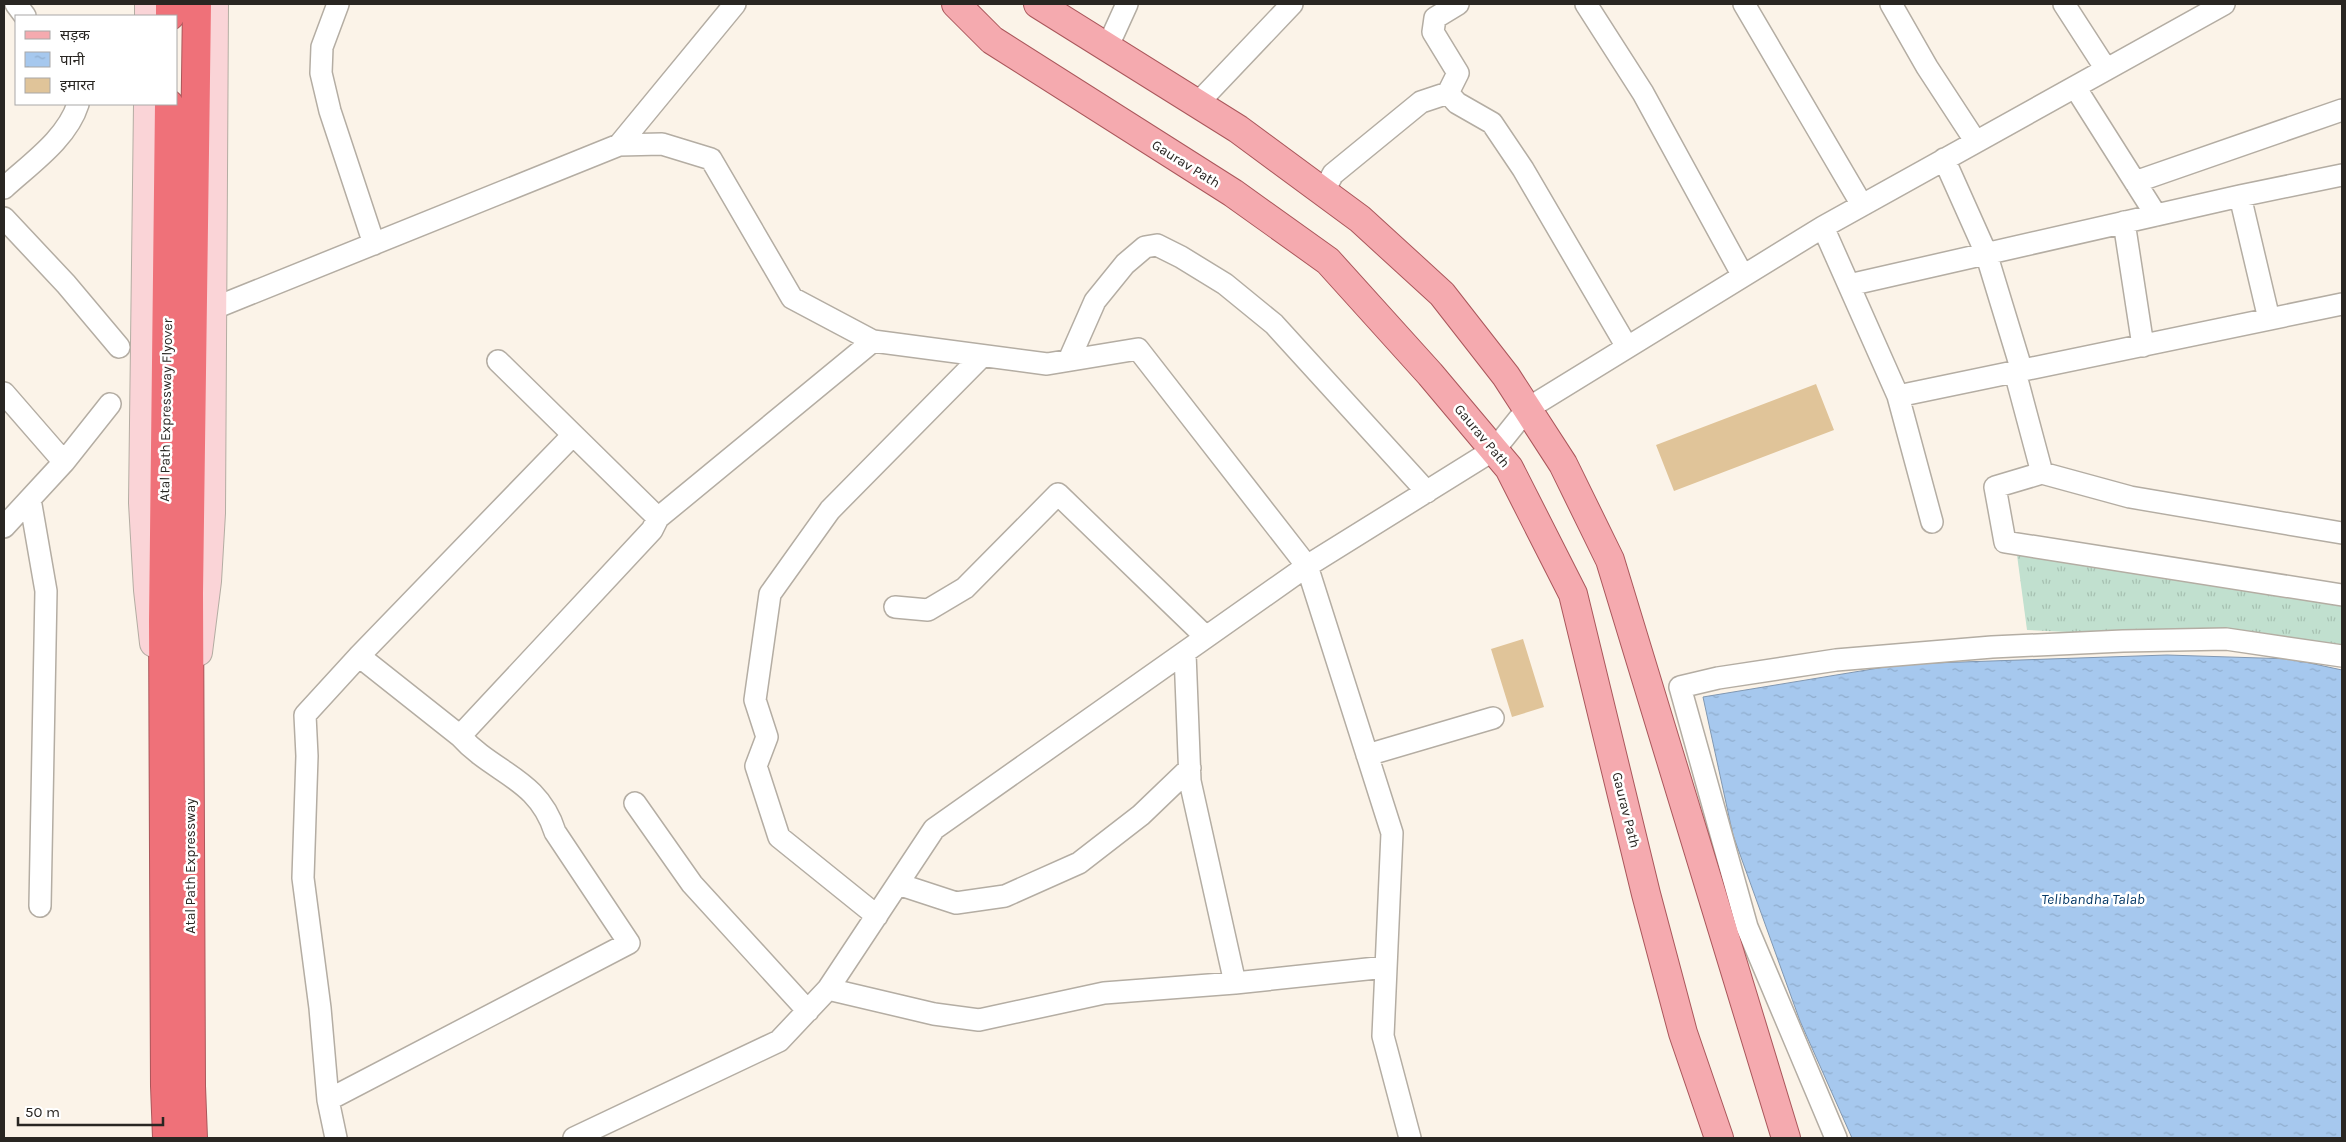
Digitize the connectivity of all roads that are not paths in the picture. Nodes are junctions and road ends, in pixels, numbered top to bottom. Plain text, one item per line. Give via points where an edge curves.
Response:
1 (16, 4) edge
2 (196, 4) edge
3 (214, 4) edge
4 (338, 4) edge
5 (735, 4) edge
6 (956, 4) edge
7 (1038, 4) edge
8 (1127, 4) edge
9 (1292, 4) edge
10 (1458, 4) edge
11 (1586, 4) edge
12 (1744, 4) edge
13 (1891, 4) edge
14 (2064, 4) edge
15 (2224, 4) edge
16 (2199, 10) edge
17 (24, 15) edge
18 (1107, 48) junction
19 (2106, 70) junction
20 (2075, 87) junction
21 (1448, 93) junction
22 (1197, 104) junction
23 (78, 105) edge
24 (148, 105) edge
25 (169, 105) edge
26 (2342, 110) edge
27 (1976, 142) junction
28 (620, 145) junction
29 (1944, 160) junction
30 (2342, 176) edge
31 (2135, 182) junction
32 (4, 188) edge
33 (1323, 192) junction
34 (2240, 196) junction
35 (1862, 205) junction
36 (2156, 215) junction
37 (4, 218) edge
38 (2124, 222) junction
39 (1823, 227) junction
40 (374, 244) junction
41 (1986, 254) junction
42 (1743, 276) junction
43 (1849, 285) junction
44 (2342, 304) edge
45 (212, 309) junction
46 (2269, 319) junction
47 (874, 341) junction
48 (2143, 346) junction
49 (119, 347) dead end
50 (1627, 347) junction
51 (982, 356) junction
52 (1069, 360) junction
53 (498, 361) dead end
54 (2019, 371) junction
55 (4, 393) edge
56 (1898, 396) junction
57 (110, 404) dead end
58 (1527, 409) junction
59 (572, 436) junction
60 (1495, 449) junction
61 (64, 462) junction
62 (2042, 473) junction
63 (1427, 492) junction
64 (30, 499) junction
65 (658, 518) junction
66 (1932, 522) dead end
67 (4, 527) edge
68 (2342, 533) edge
69 (1307, 566) junction
70 (176, 591) junction
71 (2342, 594) edge
72 (895, 607) dead end
73 (1206, 638) junction
74 (1184, 653) junction
75 (359, 656) junction
76 (2342, 656) edge
77 (176, 716) junction
78 (1493, 718) dead end
79 (460, 736) junction
80 (1367, 755) junction
81 (1190, 768) junction
82 (635, 803) dead end
83 (898, 884) junction
84 (40, 906) dead end
85 (877, 916) junction
86 (1386, 966) junction
87 (1235, 983) junction
88 (828, 989) junction
89 (808, 1011) junction
90 (328, 1100) junction
91 (168, 1138) edge
92 (194, 1138) edge
93 (336, 1138) edge
94 (574, 1138) edge
95 (1410, 1138) edge
96 (1719, 1138) edge
97 (1786, 1138) edge
98 (1836, 1138) edge

1 - 17 street
2 - 70 highway, Atal Path Expressway Flyover
3 - 45 street
4 - 40 street via 322,47 321,73 330,112
5 - 28 street
6 - 60 main road, Gaurav Path via 992,40 1233,193 1328,261
7 - 18 main road
8 - 18 street
9 - 22 street
10 - 21 street via 1435,18 1433,32 1458,73
11 - 42 street via 1643,93
12 - 35 street
13 - 27 street
14 - 19 street
15 - 16 street
16 - 19 street
18 - 22 main road
19 - 20 street
20 - 27 street
20 - 31 street
21 - 33 street via 1421,102 1333,174
21 - 50 street via 1492,123
22 - 33 main road via 1238,129
23 - 32 street via 74,115 52,143
24 - 77 street via 144,503 148,590
25 - 70 highway, Atal Path Expressway Flyover
26 - 31 street
27 - 29 street
28 - 40 street
28 - 47 street via 662,144 711,159 792,298
29 - 35 street
29 - 41 street
30 - 34 street
31 - 36 street
33 - 58 main road via 1360,220 1442,294 1506,376
34 - 36 street
34 - 46 street
35 - 39 street
36 - 38 street
37 - 49 street
38 - 41 street
38 - 48 street
39 - 42 street
39 - 43 street
40 - 45 street
41 - 43 street
41 - 54 street
42 - 50 street
43 - 56 street
44 - 46 street
45 - 77 street via 211,522 207,581
46 - 48 street
47 - 51 street
47 - 65 street
48 - 54 street
50 - 58 street
51 - 52 street via 1047,364
51 - 85 street via 830,510 770,594 755,700 767,736 756,766 758,775 780,837
52 - 63 street via 1095,301 1125,264 1145,247 1157,245 1225,284 1274,324
52 - 69 street via 1138,349
53 - 59 street
54 - 56 street
54 - 62 street
55 - 61 street
56 - 66 street
57 - 61 street
58 - 60 street
58 - 97 main road via 1563,464 1610,560
59 - 65 street
59 - 75 street
60 - 63 street
60 - 96 main road, Gaurav Path via 1509,468 1573,594 1680,1024
61 - 64 street
62 - 68 street via 2130,497
62 - 71 street via 1995,486 2005,542
63 - 69 street
64 - 67 street
64 - 84 street via 46,591
65 - 79 street via 652,530
69 - 73 street
69 - 80 street
70 - 77 highway, Atal Path Expressway
72 - 73 street via 928,610 964,588 1058,494
73 - 74 street
74 - 81 street
74 - 83 street via 934,829
75 - 79 street
75 - 90 street via 304,715 307,756 303,878
76 - 98 street via 2226,639 1992,647 1836,660 1680,687 1747,927
77 - 91 highway, Atal Path Expressway via 165,1086
77 - 92 highway, Atal Path Expressway
78 - 80 street
79 - 90 street via 473,751 527,786 550,815 555,832 629,943
80 - 86 street via 1392,833
81 - 83 street via 1141,816 1079,863 1005,896 956,903
81 - 87 street via 1190,781
82 - 89 street via 692,884
83 - 85 street
85 - 88 street
86 - 87 street
86 - 95 street via 1382,1036
87 - 88 street via 1104,993 979,1020 934,1014
88 - 89 street
89 - 94 street via 779,1041
90 - 93 street

